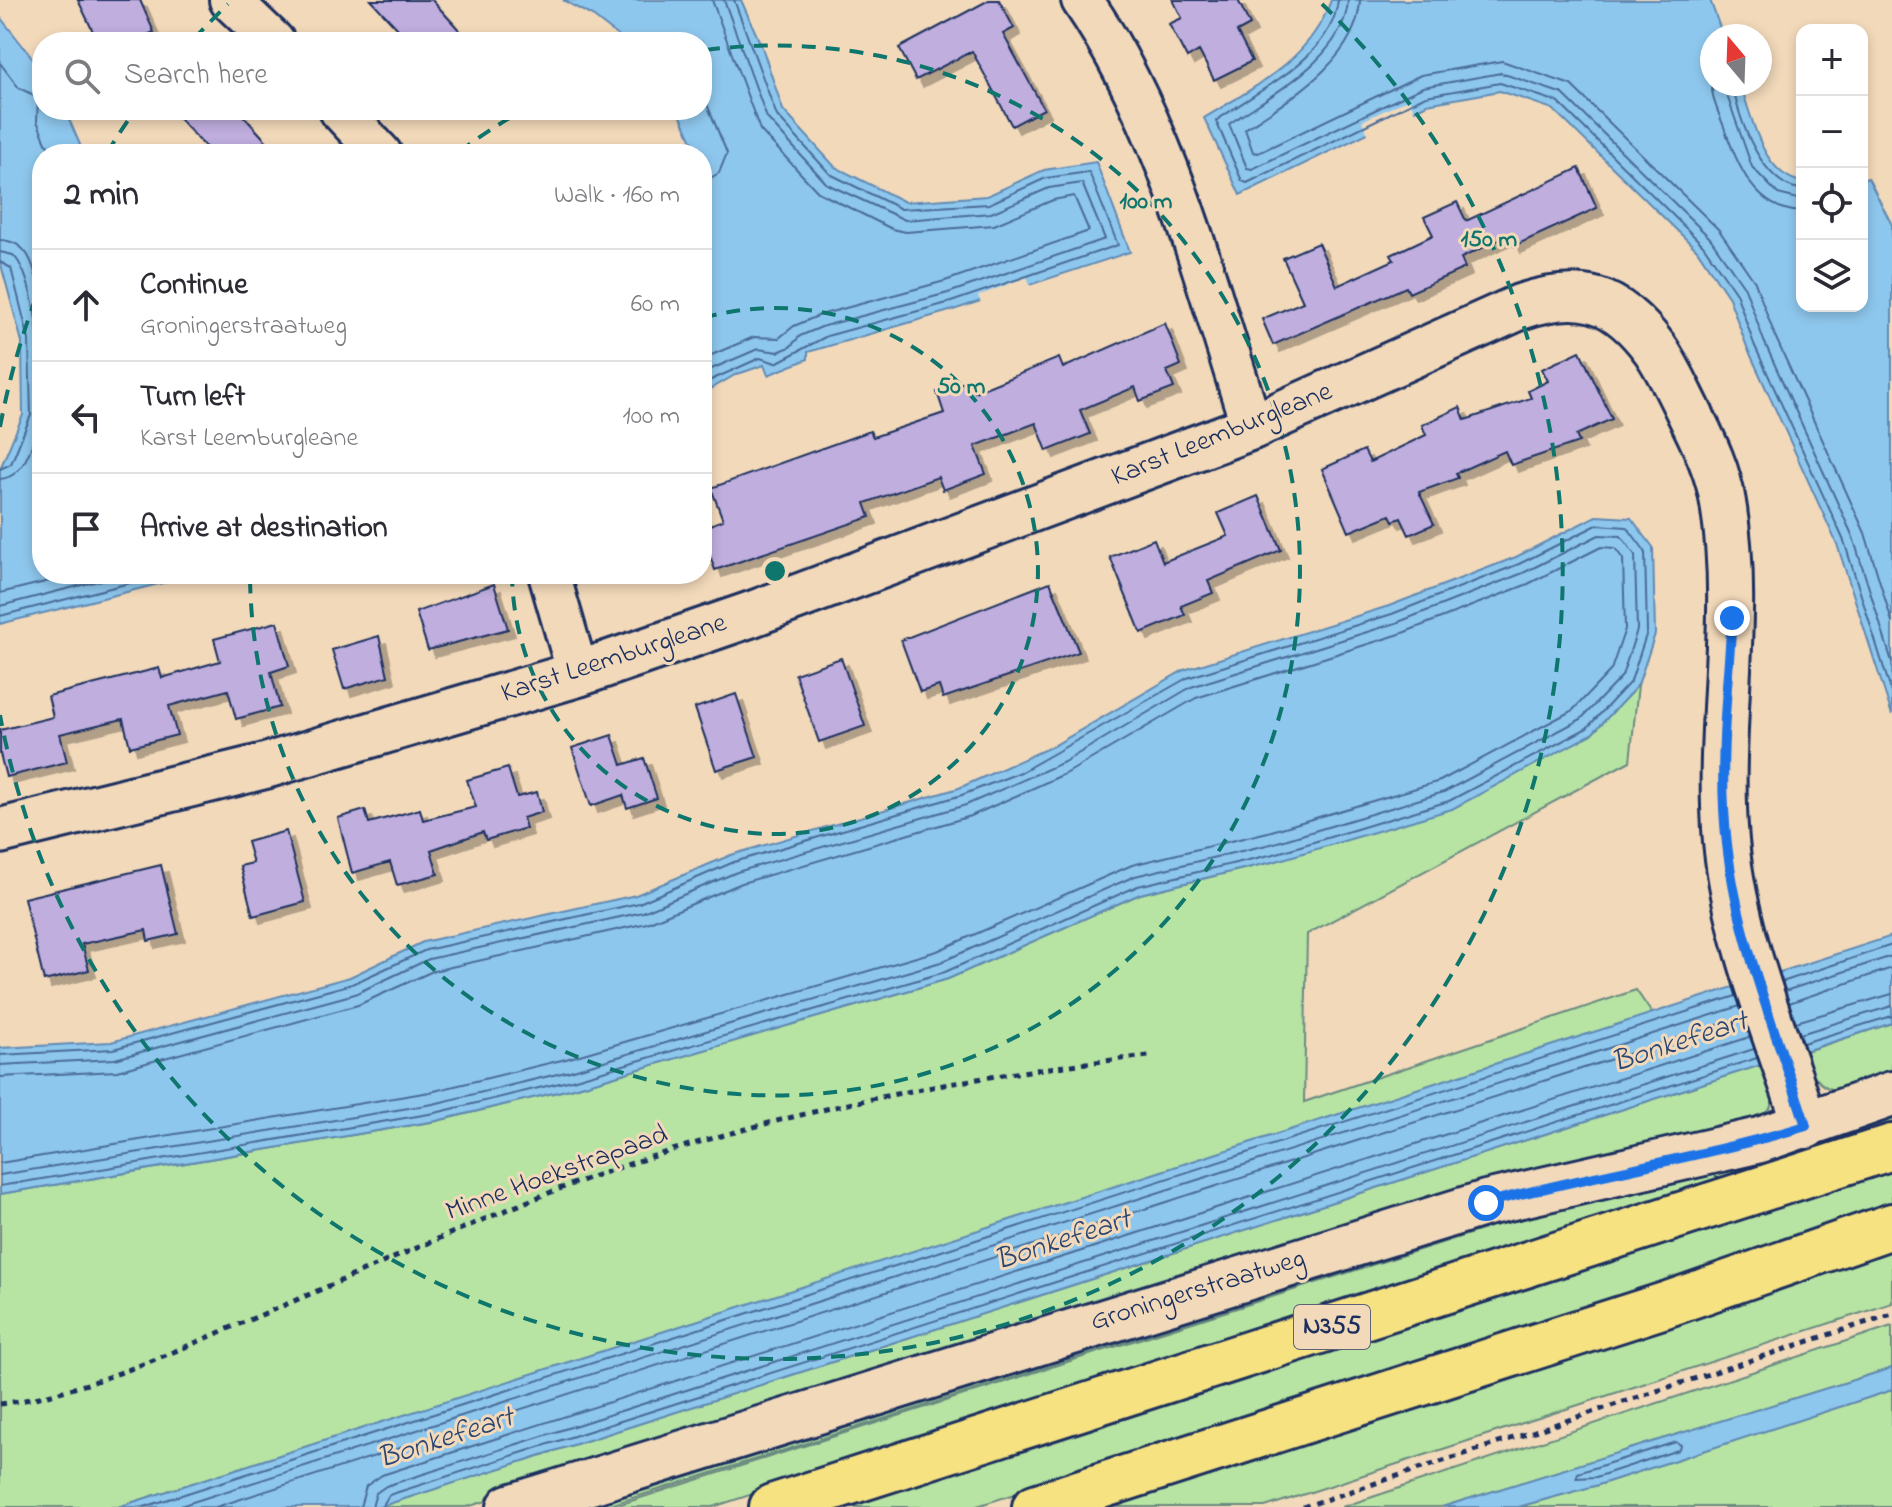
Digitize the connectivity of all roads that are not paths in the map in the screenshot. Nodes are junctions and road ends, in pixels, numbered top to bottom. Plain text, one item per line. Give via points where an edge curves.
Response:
1 (230, 0) edge
2 (1082, 0) edge
3 (264, 32) edge
4 (349, 120) edge
5 (372, 144) edge
6 (1252, 427) junction
7 (552, 584) edge
8 (578, 674) junction
9 (0, 831) edge
10 (1892, 1094) edge
11 (1806, 1126) junction
12 (1892, 1147) edge
13 (1892, 1226) edge
14 (510, 1507) edge
15 (772, 1507) edge
16 (1035, 1507) edge

1 - 3 street
2 - 6 street via 1143,111
4 - 5 street
6 - 8 street, Karst Leemburgleane via 966,537
6 - 11 street, Karst Leemburgleane via 1546,298 1579,294 1638,325 1665,363 1711,458 1723,501 1732,618 1723,772 1726,842 1752,958
7 - 8 street
8 - 9 street, Karst Leemburgleane via 265,766
10 - 11 street, Groningerstraatweg
11 - 14 street, Groningerstraatweg via 1486,1203
12 - 15 highway, N355
13 - 16 highway via 1665,1305

